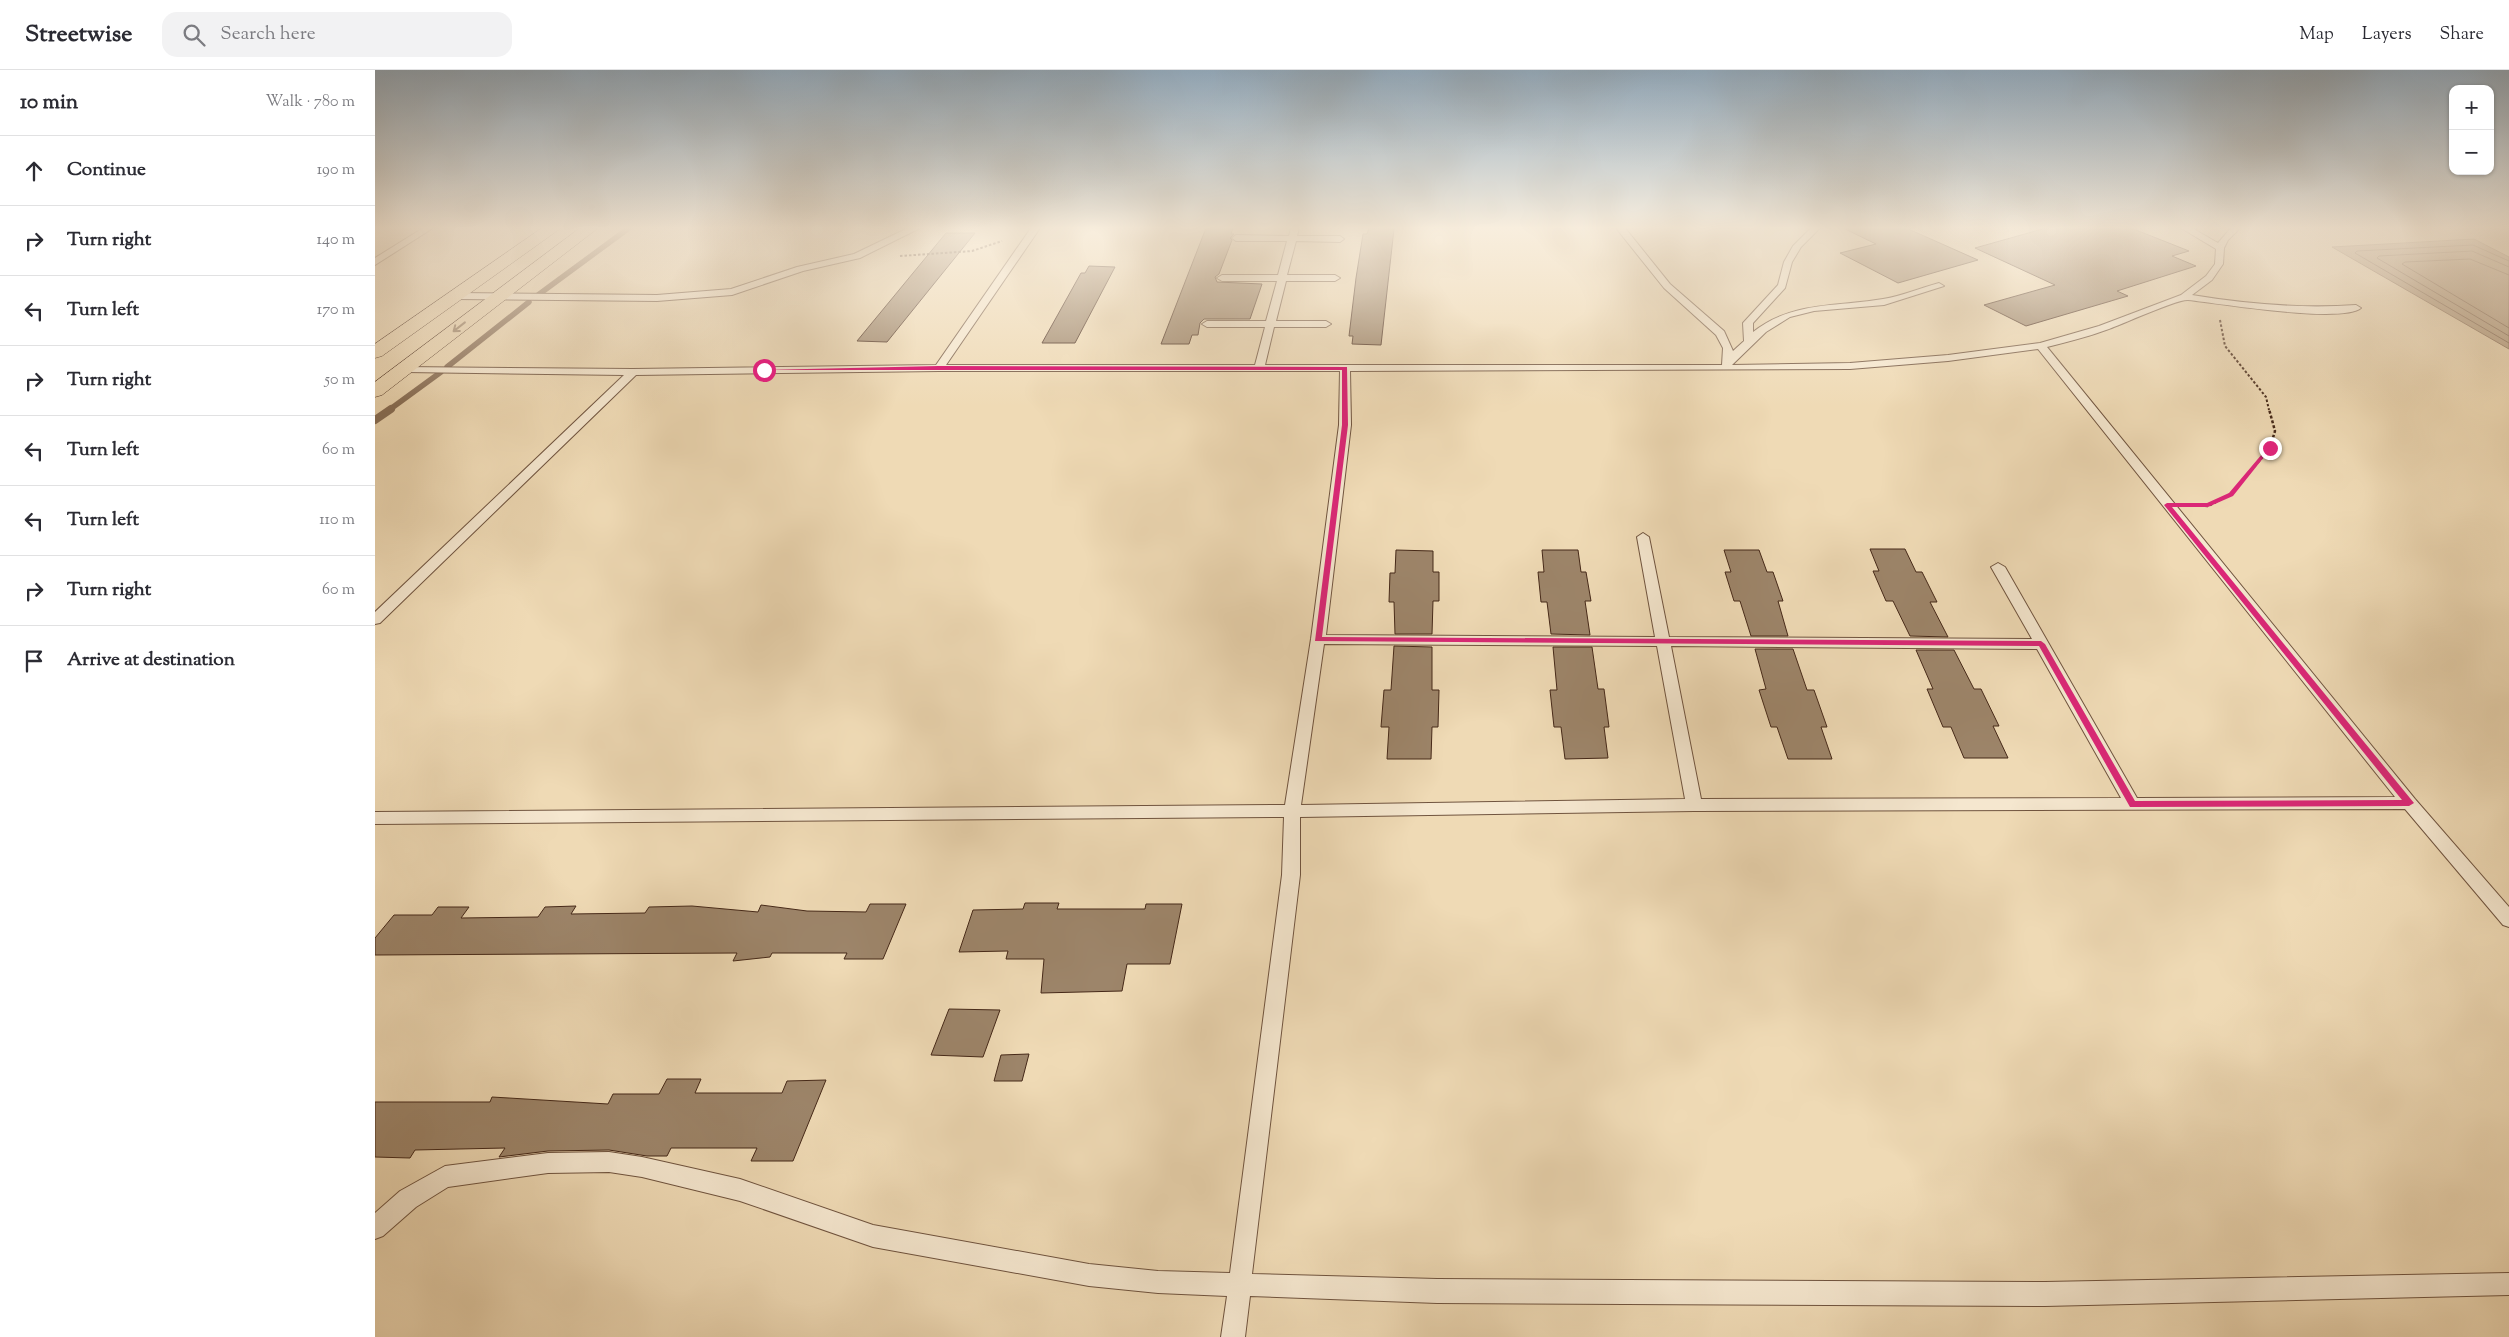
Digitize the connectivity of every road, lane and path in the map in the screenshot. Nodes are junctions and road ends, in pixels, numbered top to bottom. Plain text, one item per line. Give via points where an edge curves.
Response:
1 (469, 287) edge
2 (511, 287) edge
3 (746, 287) edge
4 (995, 287) edge
5 (1280, 287) edge
6 (1668, 287) edge
7 (1781, 287) edge
8 (1935, 287) edge
9 (2197, 287) edge
10 (456, 296) junction
11 (498, 297) junction
12 (2183, 297) junction
13 (2214, 302) junction
14 (2356, 308) dead end
15 (1207, 324) dead end
16 (1270, 324) junction
17 (1325, 324) dead end
18 (1749, 341) junction
19 (2041, 346) junction
20 (375, 352) edge
21 (1727, 365) junction
22 (939, 368) junction
23 (1259, 368) junction
24 (406, 369) junction
25 (1345, 369) junction
26 (633, 372) junction
27 (375, 391) edge
28 (2167, 505) junction
29 (1643, 537) dead end
30 (1998, 567) dead end
31 (375, 620) edge
32 (1318, 639) junction
33 (1664, 641) junction
34 (2041, 644) junction
35 (2409, 803) junction
36 (1694, 805) junction
37 (2133, 805) junction
38 (1292, 811) junction
39 (375, 818) edge
40 (2509, 920) edge
41 (375, 1228) edge
42 (2509, 1284) edge
43 (1239, 1285) junction
44 (1233, 1337) edge

1 - 10 highway
2 - 11 highway
3 - 11 lane via 703,295 576,299
4 - 22 lane
5 - 16 lane
6 - 21 lane via 1720,333 1728,348
7 - 18 lane via 1748,322
8 - 18 lane via 1886,301 1845,307 1833,305 1789,314 1775,320
9 - 12 lane
10 - 11 lane
10 - 20 highway
11 -> 24 highway
12 - 13 lane
12 - 19 lane via 2102,328
13 - 14 lane via 2297,311
13 - 28 path via 2225,346 2267,396 2275,431 2270,448 2231,494 2208,506
15 - 16 lane
16 - 17 lane
16 - 23 lane
18 - 21 lane
19 - 21 lane via 1850,366
19 - 28 lane
21 - 25 lane
22 - 23 lane
22 - 26 lane
23 - 25 lane
24 - 26 lane
24 - 27 highway
25 - 32 lane via 1345,425
26 - 31 lane
28 - 35 lane
29 - 33 lane
30 - 34 lane
32 - 33 lane
32 - 38 lane
33 - 34 lane
33 - 36 lane
34 - 37 lane
35 - 37 lane
35 - 40 lane
36 - 37 lane
36 - 38 lane
38 - 39 lane
38 - 43 lane via 1291,875
41 - 43 lane via 408,1199 445,1177 548,1162 609,1162 740,1190 873,1236 1089,1275
42 - 43 lane via 2045,1294 1437,1292
43 - 44 lane

